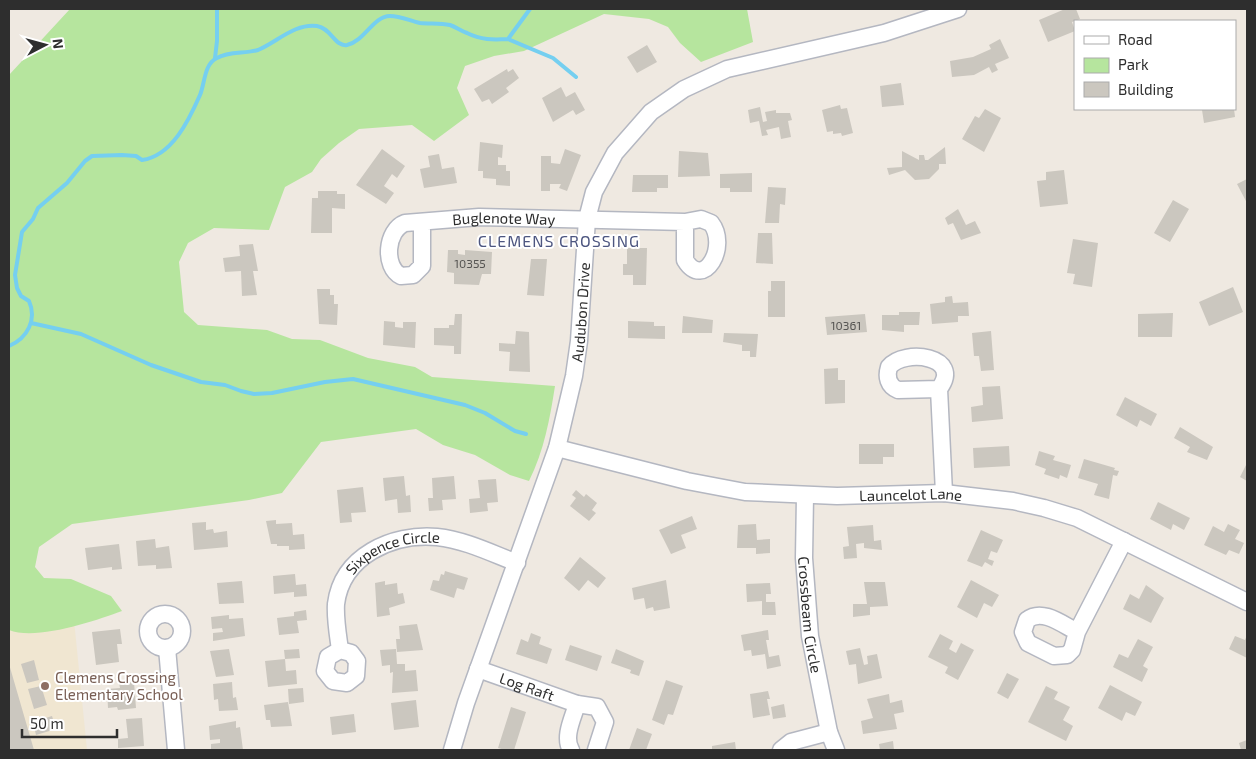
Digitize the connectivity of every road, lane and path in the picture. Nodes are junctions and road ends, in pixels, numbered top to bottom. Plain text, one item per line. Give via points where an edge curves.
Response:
1 (958, 9) edge
2 (588, 219) junction
3 (422, 222) dead end
4 (685, 222) dead end
5 (940, 389) dead end
6 (557, 448) junction
7 (944, 493) junction
8 (805, 496) junction
9 (1124, 540) junction
10 (517, 563) junction
11 (1247, 602) edge
12 (1077, 632) dead end
13 (167, 648) dead end
14 (340, 650) dead end
15 (478, 669) junction
16 (578, 704) junction
17 (829, 732) junction
18 (176, 750) edge
19 (452, 750) edge
20 (571, 750) edge
21 (596, 750) edge
22 (781, 750) edge
23 (836, 750) edge

1 - 2 street, Audubon Drive via 884,33 727,69 684,89 639,124 615,153 594,192
2 - 3 street, Buglenote Way via 479,217
2 - 4 street, Buglenote Way
2 - 6 street, Audubon Drive via 574,376
5 - 7 street
6 - 8 street, Launcelot Lane via 719,489
6 - 10 street, Audubon Drive
7 - 8 street, Launcelot Lane
7 - 9 street, Launcelot Lane via 1044,508 1077,518
8 - 17 street, Crossbeam Circle via 804,558 810,636
9 - 11 street, Launcelot Lane
9 - 12 street
10 - 14 street, Sixpence Circle via 465,543 436,537 380,546 354,564 340,591 336,605
10 - 15 street, Audubon Drive
13 - 18 street
15 - 16 street, Log Raft
15 - 19 street, Audubon Drive
16 - 20 street via 569,732 568,747
16 - 21 street, Log Raft via 596,707 604,717 604,728
17 - 22 street via 791,742
17 - 23 street, Crossbeam Circle

